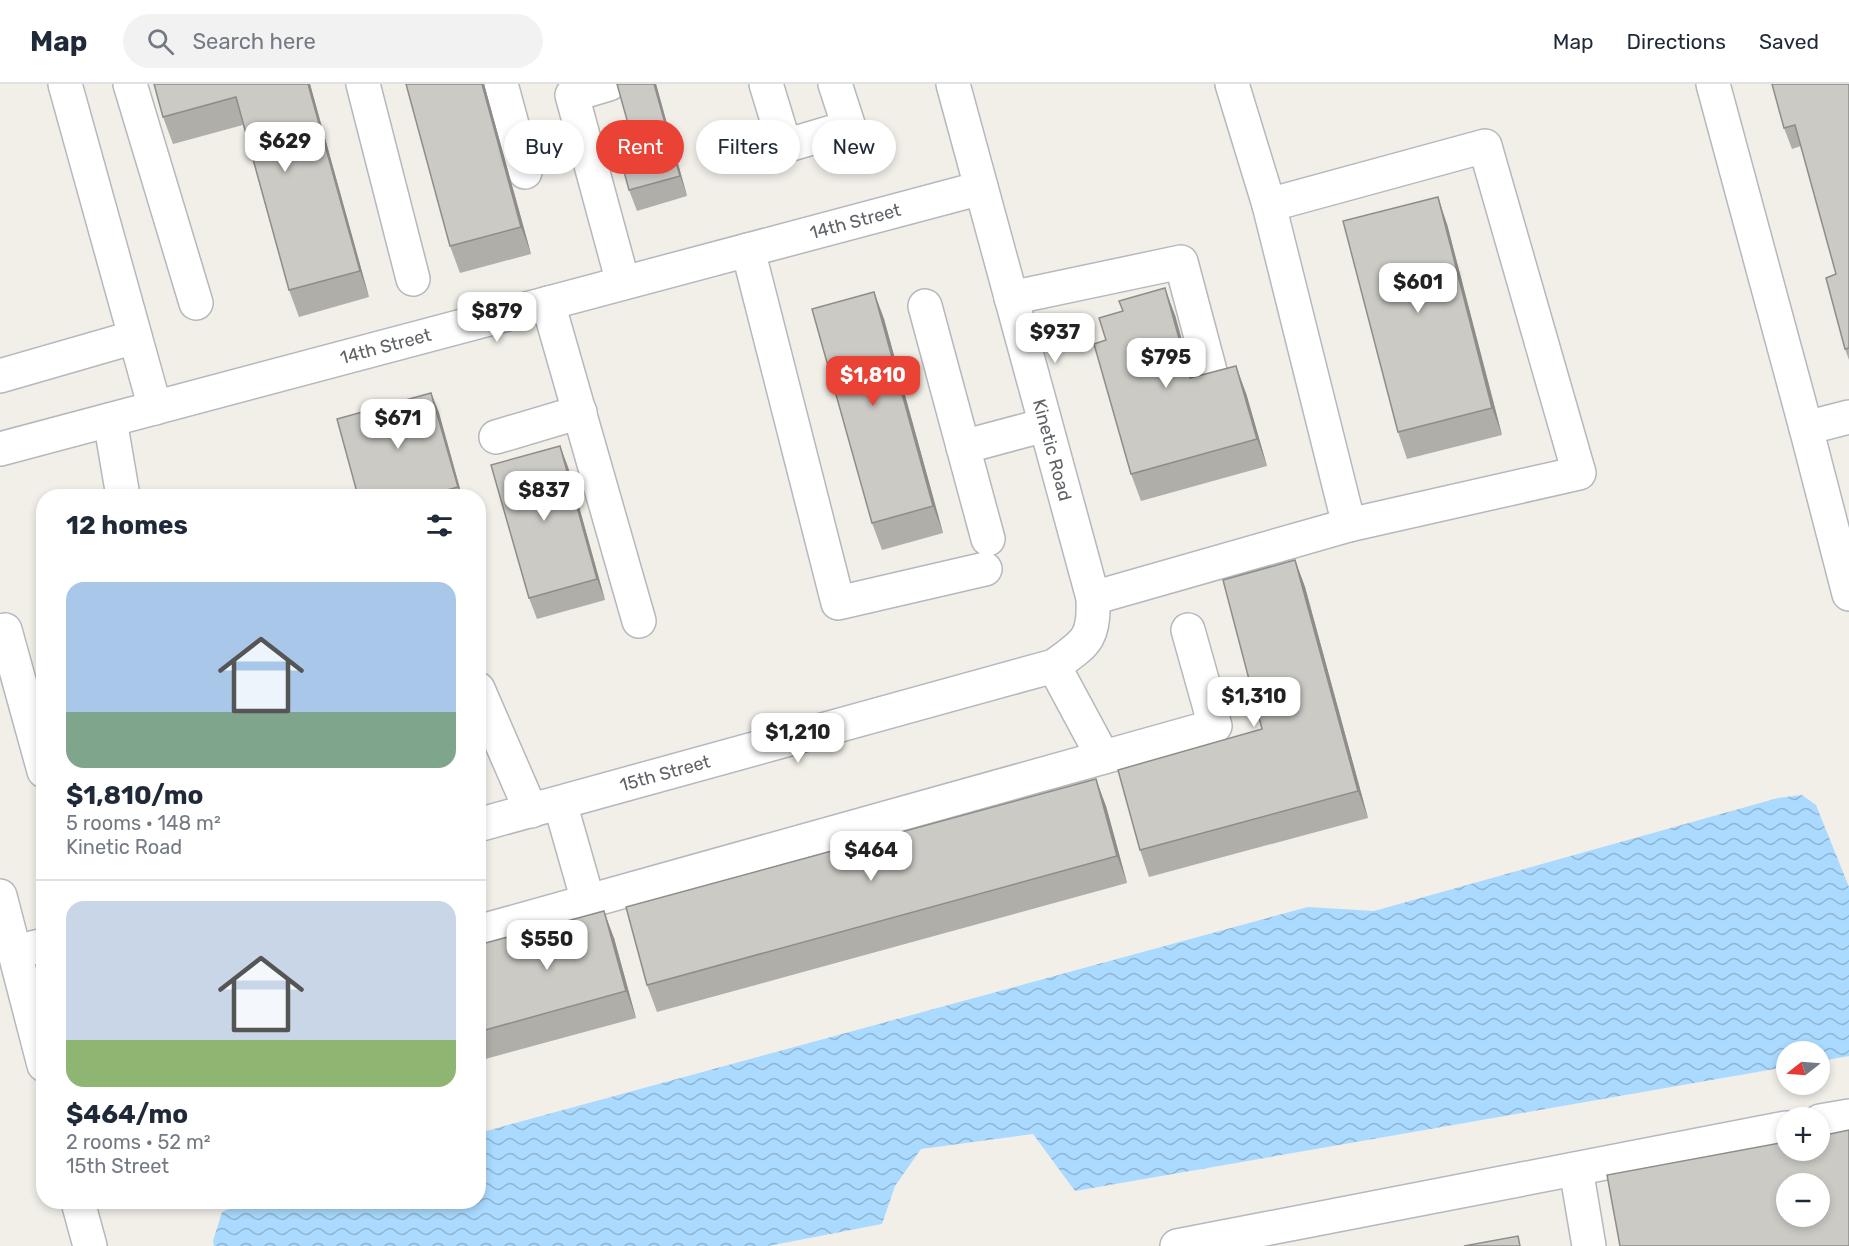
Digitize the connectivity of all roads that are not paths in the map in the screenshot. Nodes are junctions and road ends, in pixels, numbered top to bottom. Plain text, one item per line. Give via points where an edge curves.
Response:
1 (65, 84) edge
2 (130, 84) edge
3 (363, 84) edge
4 (501, 84) edge
5 (609, 84) edge
6 (766, 84) edge
7 (835, 84) edge
8 (953, 84) edge
9 (1232, 84) edge
10 (1713, 84) edge
11 (511, 120) edge
12 (981, 188) junction
13 (1269, 205) junction
14 (748, 250) junction
15 (413, 279) dead end
16 (622, 283) junction
17 (1011, 298) junction
18 (195, 303) dead end
19 (548, 303) junction
20 (925, 306) dead end
21 (135, 337) junction
22 (0, 376) edge
23 (1214, 386) edge
24 (154, 408) junction
25 (580, 412) junction
26 (1849, 417) edge
27 (110, 420) junction
28 (1046, 425) junction
29 (1806, 428) junction
30 (496, 437) dead end
31 (963, 447) junction
32 (0, 449) edge
33 (122, 489) edge
34 (1349, 525) junction
35 (1849, 594) edge
36 (1093, 598) junction
37 (639, 621) dead end
38 (6, 630) dead end
39 (1188, 630) dead end
40 (1086, 641) joint
41 (1054, 666) junction
42 (486, 703) edge
43 (13, 708) edge
44 (36, 755) edge
45 (1103, 757) junction
46 (545, 807) junction
47 (486, 823) edge
48 (0, 896) edge
49 (588, 901) junction
50 (486, 930) edge
51 (29, 948) edge
52 (12, 994) edge
53 (36, 1047) edge
54 (1849, 1116) edge
55 (1830, 1119) edge
56 (1776, 1130) edge
57 (1576, 1169) junction
58 (80, 1209) edge
59 (90, 1246) edge
60 (1177, 1246) edge
61 (1589, 1246) edge

1 - 21 street
2 - 18 street
3 - 15 street
4 - 11 street
5 - 16 street via 572,94
6 - 7 street via 786,146 849,127
8 - 12 street, Kinetic Road
9 - 13 street
10 - 29 street
12 - 14 street, 14th Street
12 - 17 street, Kinetic Road
13 - 34 street
13 - 34 street via 1485,146 1579,473
14 - 16 street, 14th Street
14 - 31 street via 838,603 987,554
16 - 19 street, 14th Street
17 - 23 street via 1181,262
17 - 28 street, Kinetic Road
19 - 24 street, 14th Street
19 - 25 street
20 - 31 street
21 - 22 street
21 - 24 street
24 - 27 street, 14th Street
25 - 30 street
25 - 37 street
26 - 29 street
27 - 32 street, 14th Street
27 - 33 street
28 - 31 street
28 - 36 street, Kinetic Road
29 - 35 street
34 - 36 street
36 - 40 street, Kinetic Road via 1094,621
38 - 43 street
39 - 45 street via 1215,726
40 - 41 street, 15th Street
41 - 45 street
41 - 46 street, 15th Street
42 - 46 street
43 - 44 street
45 - 49 street
46 - 47 street, 15th Street
46 - 49 street
48 - 51 street
49 - 50 street
51 - 52 street
52 - 53 street
54 - 55 street
56 - 57 street
57 - 60 street
57 - 61 street
58 - 59 street

